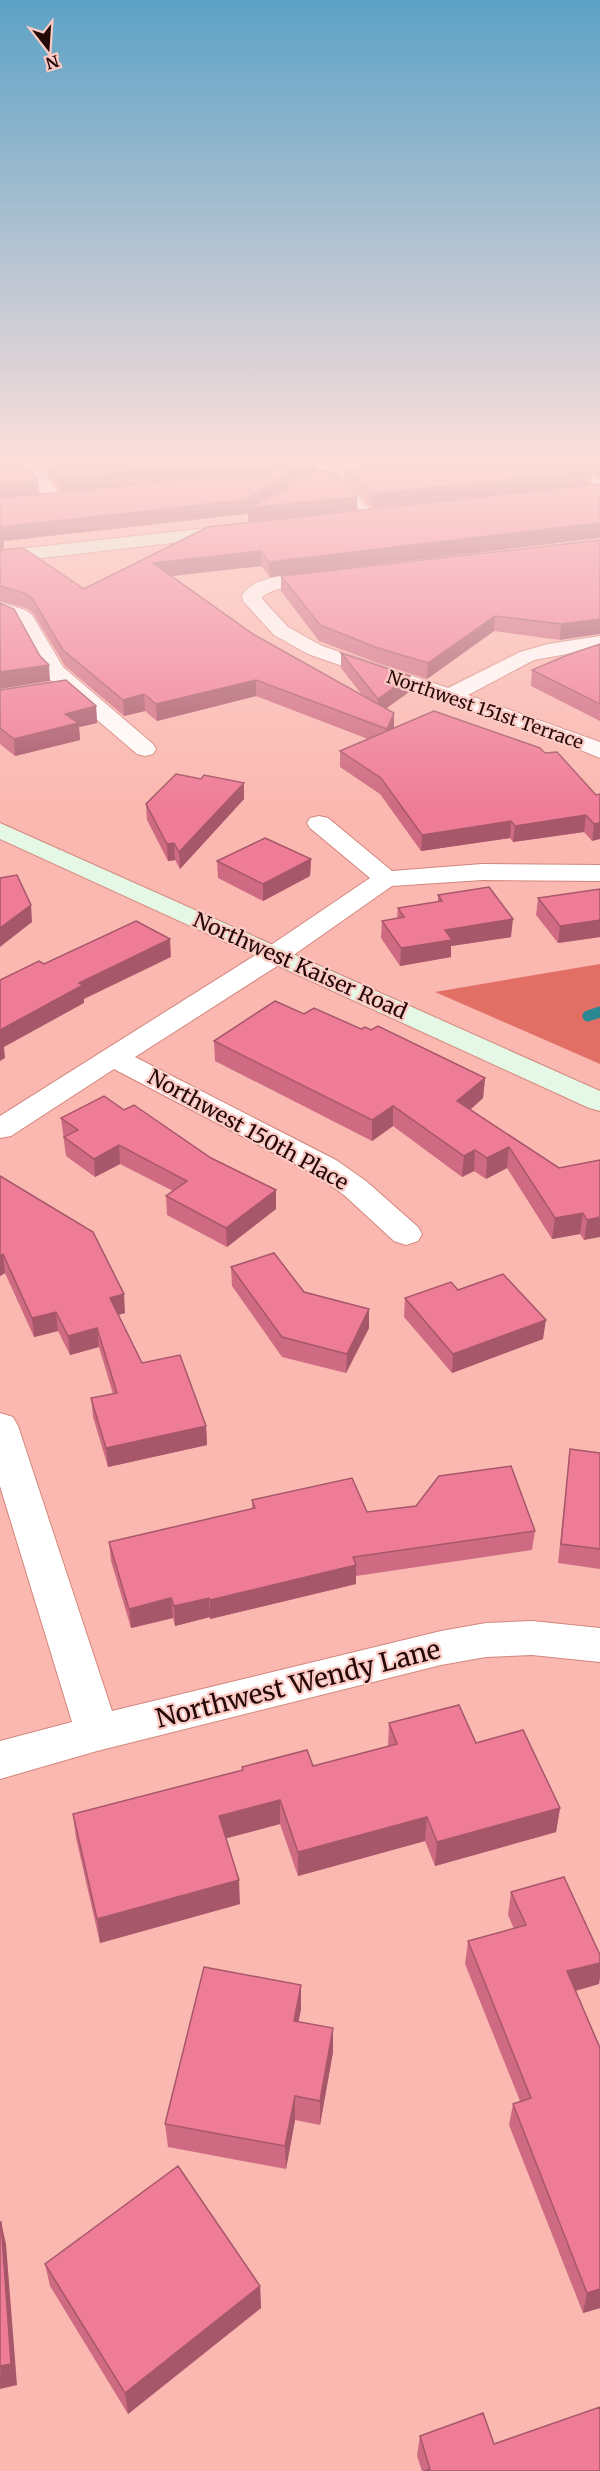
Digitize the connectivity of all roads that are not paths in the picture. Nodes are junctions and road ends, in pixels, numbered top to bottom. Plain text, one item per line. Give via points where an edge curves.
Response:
1 (337, 577) edge
2 (0, 608) edge
3 (600, 642) edge
4 (73, 687) junction
5 (42, 692) edge
6 (450, 696) junction
7 (145, 749) dead end
8 (600, 751) edge
9 (319, 823) dead end
10 (0, 830) edge
11 (600, 873) edge
12 (386, 879) junction
13 (275, 954) junction
14 (112, 1057) junction
15 (600, 1102) edge
16 (0, 1129) edge
17 (406, 1234) dead end
18 (0, 1426) edge
19 (600, 1645) edge
20 (97, 1733) junction
21 (0, 1760) edge

1 - 6 street, Northwest 151st Terrace via 269,585 258,589 253,601 268,620 292,639
2 - 4 street via 25,619 54,671
3 - 6 street via 527,656
4 - 5 street
4 - 7 street
6 - 8 street, Northwest 151st Terrace
9 - 12 street
10 - 13 main road, Northwest Kaiser Road
11 - 12 street via 483,872
12 - 13 street
13 - 14 street
13 - 15 main road, Northwest Kaiser Road
14 - 16 street
14 - 17 street, Northwest 150th Place via 325,1167
18 - 20 street
19 - 20 street, Northwest Wendy Lane via 532,1638 486,1640
20 - 21 street, Northwest Wendy Lane

